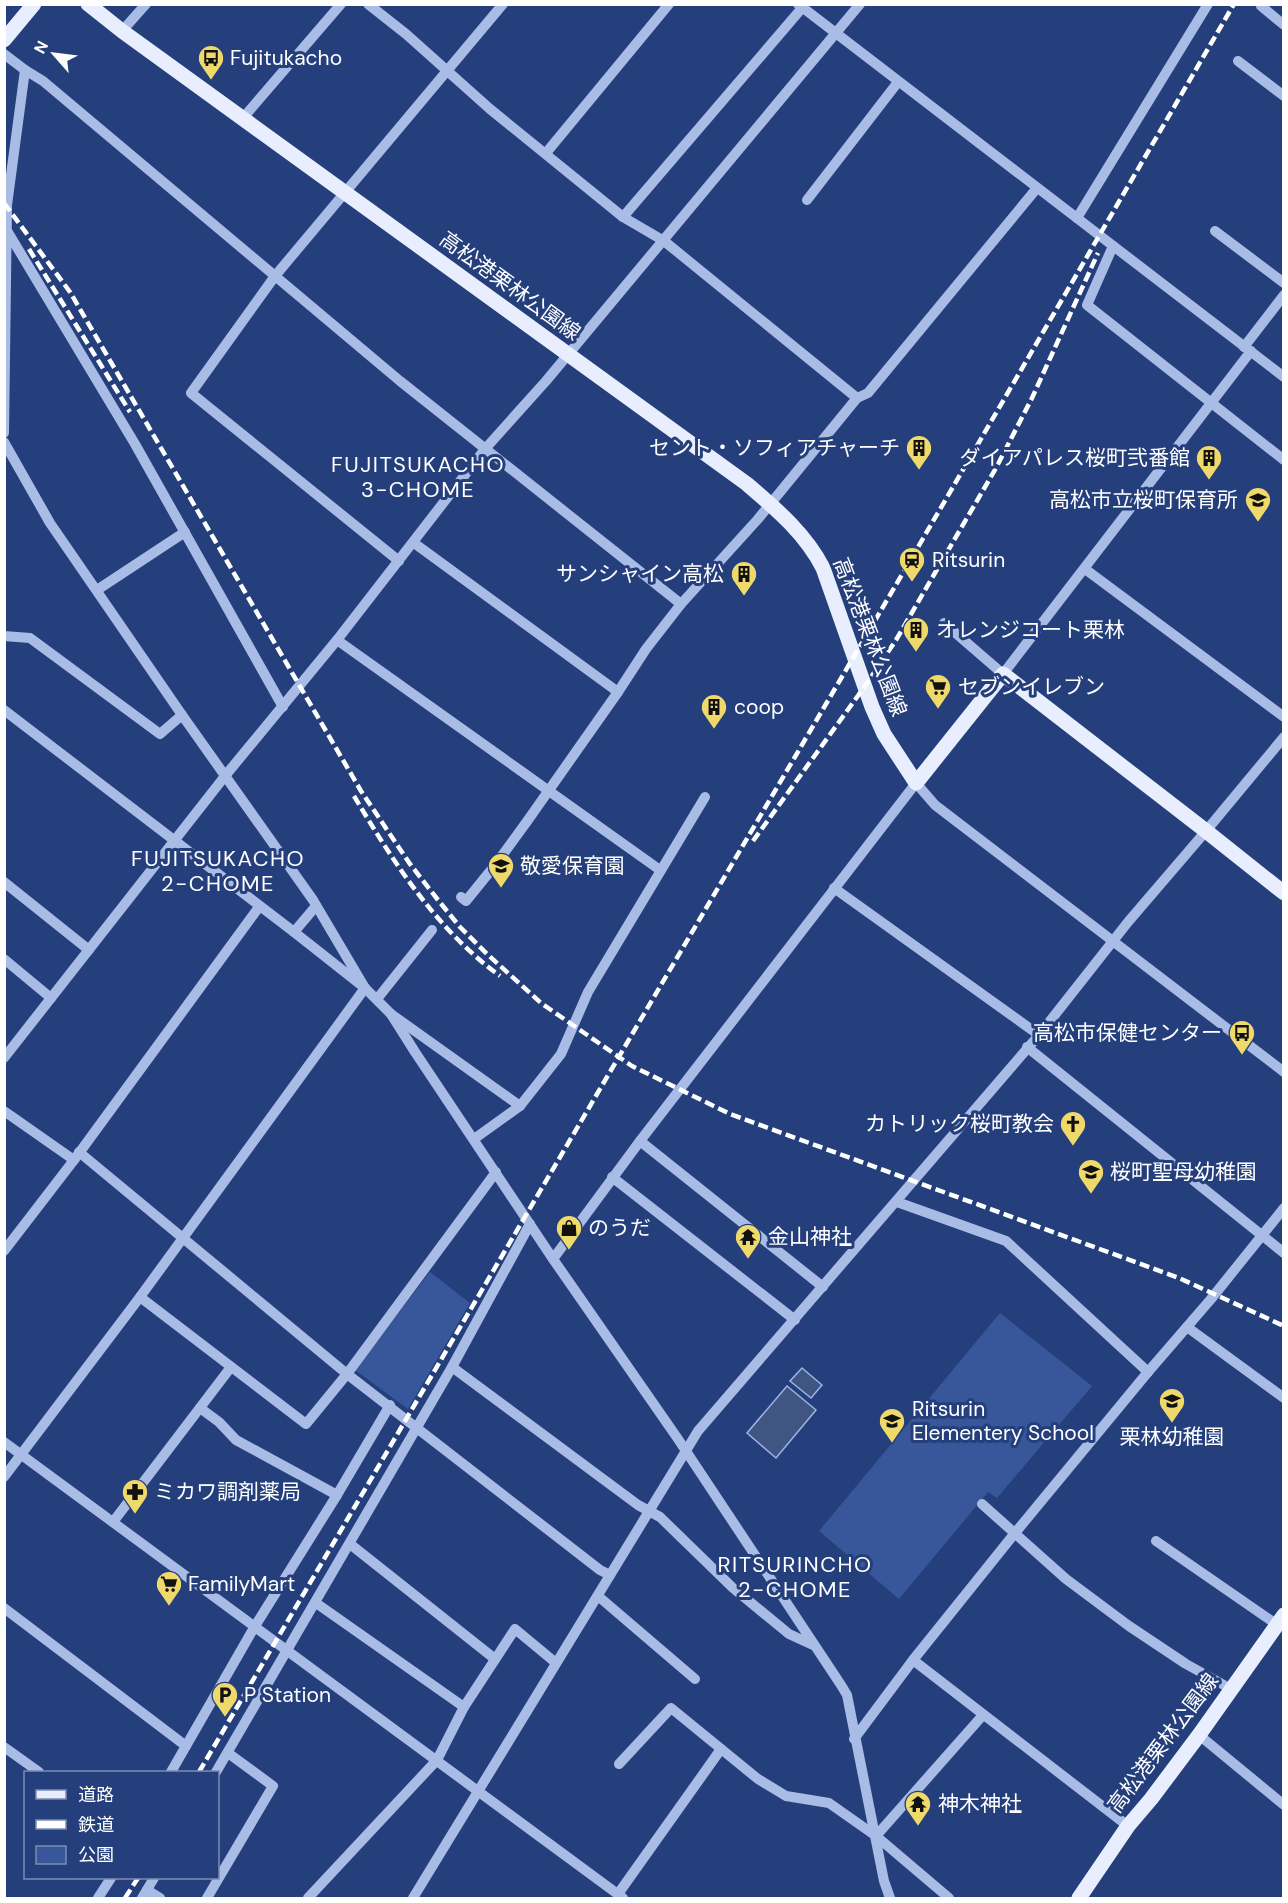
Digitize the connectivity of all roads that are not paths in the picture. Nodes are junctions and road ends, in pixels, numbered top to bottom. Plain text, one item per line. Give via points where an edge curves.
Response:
1 (34, 4) edge
2 (88, 4) edge
3 (146, 4) edge
4 (341, 4) edge
5 (368, 4) edge
6 (503, 4) edge
7 (669, 4) edge
8 (860, 4) edge
9 (1208, 4) edge
10 (800, 6) edge
11 (1261, 6) dead end
12 (1282, 20) edge
13 (122, 31) junction
14 (836, 34) junction
15 (4, 40) edge
16 (4, 54) edge
17 (1238, 61) dead end
18 (25, 70) junction
19 (447, 71) junction
20 (898, 82) junction
21 (1284, 96) edge
22 (243, 118) junction
23 (546, 153) junction
24 (1037, 188) junction
25 (346, 192) junction
26 (807, 200) dead end
27 (623, 217) junction
28 (1077, 218) junction
29 (6, 230) edge
30 (1215, 231) dead end
31 (664, 241) junction
32 (1113, 246) junction
33 (275, 276) junction
34 (1284, 283) edge
35 (1284, 295) edge
36 (1247, 349) junction
37 (568, 354) junction
38 (1284, 377) edge
39 (856, 398) junction
40 (1212, 402) junction
41 (4, 433) edge
42 (4, 441) edge
43 (485, 449) junction
44 (1284, 460) edge
45 (770, 504) junction
46 (185, 532) junction
47 (414, 543) junction
48 (399, 561) junction
49 (1085, 569) junction
50 (97, 590) junction
51 (681, 604) junction
52 (944, 623) dead end
53 (4, 636) edge
54 (338, 640) junction
55 (1003, 674) junction
56 (618, 692) junction
57 (284, 707) junction
58 (4, 710) edge
59 (182, 715) junction
60 (1284, 717) edge
61 (1284, 737) edge
62 (225, 776) junction
63 (916, 783) junction
64 (548, 790) junction
65 (705, 797) dead end
66 (1206, 831) junction
67 (175, 842) junction
68 (660, 870) junction
69 (4, 882) edge
70 (834, 888) junction
71 (1284, 893) edge
72 (461, 897) dead end
73 (316, 906) junction
74 (259, 907) junction
75 (432, 930) dead end
76 (294, 932) junction
77 (1113, 940) junction
78 (88, 950) junction
79 (4, 959) edge
80 (365, 988) junction
81 (51, 998) junction
82 (376, 999) junction
83 (392, 1014) junction
84 (1039, 1035) junction
85 (1027, 1047) junction
86 (4, 1058) edge
87 (1284, 1072) edge
88 (520, 1106) junction
89 (4, 1111) edge
90 (474, 1138) junction
91 (640, 1141) junction
92 (77, 1156) junction
93 (496, 1172) junction
94 (612, 1177) junction
95 (900, 1198) junction
96 (1284, 1208) edge
97 (530, 1224) junction
98 (1262, 1236) junction
99 (183, 1239) junction
100 (4, 1251) edge
101 (1284, 1252) edge
102 (553, 1259) junction
103 (823, 1287) junction
104 (140, 1298) junction
105 (795, 1320) junction
106 (1187, 1327) junction
107 (231, 1367) junction
108 (452, 1367) junction
109 (1149, 1372) junction
110 (347, 1374) junction
111 (1284, 1398) edge
112 (390, 1405) junction
113 (200, 1407) junction
114 (418, 1427) junction
115 (4, 1443) edge
116 (686, 1450) junction
117 (22, 1455) junction
118 (4, 1477) edge
119 (337, 1496) junction
120 (982, 1504) dead end
121 (649, 1509) junction
122 (113, 1522) junction
123 (1015, 1533) junction
124 (1156, 1541) dead end
125 (351, 1544) junction
126 (610, 1575) junction
127 (597, 1596) junction
128 (316, 1603) junction
129 (4, 1608) edge
130 (1280, 1620) edge
131 (255, 1626) junction
132 (814, 1645) junction
133 (288, 1650) junction
134 (495, 1659) junction
135 (913, 1660) junction
136 (556, 1663) junction
137 (695, 1679) dead end
138 (1231, 1689) junction
139 (464, 1707) junction
140 (983, 1715) junction
141 (1199, 1736) junction
142 (854, 1739) junction
143 (186, 1746) junction
144 (4, 1747) edge
145 (721, 1749) junction
146 (228, 1753) junction
147 (437, 1760) junction
148 (619, 1764) dead end
149 (36, 1771) edge
150 (172, 1771) edge
151 (217, 1771) edge
152 (480, 1791) junction
153 (1284, 1805) edge
154 (1128, 1826) junction
155 (876, 1836) junction
156 (219, 1878) edge
157 (110, 1879) edge
158 (153, 1879) edge
159 (219, 1879) edge
160 (144, 1894) edge
161 (621, 1897) edge
162 (98, 1899) edge
163 (160, 1899) edge
164 (207, 1899) edge
165 (308, 1899) edge
166 (413, 1899) edge
167 (890, 1899) edge
168 (949, 1899) edge
169 (1079, 1899) edge

1 - 15 main road
2 - 13 main road, 高松港栗林公園線
3 - 13 street
4 - 22 street
5 - 19 street
6 - 19 street
7 - 23 street
8 - 14 street
9 - 28 street
10 - 14 street
10 - 27 street
11 - 12 street
13 - 22 main road, 高松港栗林公園線
14 - 20 street
14 - 31 street
16 - 18 street
17 - 21 street
18 - 29 street
18 - 33 street
19 - 23 street
19 - 25 street
20 - 24 street
20 - 26 street
22 - 25 main road, 高松港栗林公園線
23 - 27 street
24 - 28 street
24 - 39 street via 868,393
25 - 33 street
25 - 37 main road, 高松港栗林公園線
27 - 31 street
28 - 32 street
29 - 41 street
29 - 46 street
30 - 34 street
31 - 37 street
31 - 39 street
32 - 36 street
32 - 40 street via 1088,304
33 - 43 street
33 - 48 street via 191,393
35 - 36 street
36 - 38 street
36 - 40 street
37 - 43 street
37 - 45 main road, 高松港栗林公園線
39 - 45 street
40 - 44 street
40 - 49 street
42 - 50 street via 50,523
43 - 47 street
43 - 51 street
45 - 51 street
45 - 63 main road, 高松港栗林公園線 via 814,551 884,734
46 - 50 street
46 - 57 street
47 - 48 street
47 - 56 street
48 - 54 street
49 - 55 street
49 - 60 street
50 - 59 street
51 - 56 street
52 - 55 street
53 - 59 street via 30,638 160,734
54 - 57 street
54 - 64 street
55 - 63 main road
55 - 66 main road
56 - 64 street
57 - 62 street
58 - 67 street
59 - 62 street
61 - 66 street
62 - 67 street
62 - 73 street
63 - 70 street
63 - 77 street via 935,805
64 - 68 street
64 - 72 street via 466,901
65 - 68 street
66 - 71 main road
66 - 77 street
67 - 74 street
67 - 78 street
68 - 88 street via 588,992 561,1054
69 - 78 street
70 - 84 street
70 - 91 street
73 - 76 street
73 - 80 street
74 - 76 street
74 - 92 street
75 - 82 street
76 - 80 street
77 - 84 street
77 - 87 street
78 - 81 street
79 - 81 street
80 - 82 street
80 - 99 street
81 - 86 street
82 - 83 street
83 - 88 street
83 - 90 street
84 - 85 street
85 - 95 street
85 - 98 street
88 - 90 street
89 - 92 street
90 - 93 street
91 - 94 street
91 - 103 street
92 - 99 street
92 - 100 street
93 - 97 street
93 - 110 street
94 - 102 street
94 - 105 street
95 - 103 street
95 - 109 street via 1006,1241
96 - 98 street
97 - 102 street
97 - 108 street
98 - 101 street
98 - 106 street
99 - 104 street
99 - 110 street
102 - 116 street
103 - 105 street
104 - 107 street
104 - 117 street
105 - 116 street via 698,1431
106 - 109 street
106 - 111 street
107 - 110 street via 306,1424
107 - 113 street
108 - 114 street
108 - 121 street via 638,1505
109 - 123 street
110 - 112 street
112 - 114 street
112 - 119 street
113 - 119 street via 236,1440
113 - 122 street
114 - 125 street
114 - 126 street
115 - 117 street
116 - 121 street
116 - 132 street
117 - 118 street
117 - 122 street
119 - 131 street
120 - 123 street
121 - 126 street
121 - 132 street via 781,1628
122 - 131 street
123 - 135 street
123 - 138 street via 1066,1579 1129,1626
124 - 130 street
125 - 128 street
125 - 134 street
126 - 127 street
127 - 136 street
127 - 137 street
128 - 133 street
128 - 139 street
129 - 143 street
130 - 138 main road, 高松港栗林公園線
131 - 133 street
131 - 143 street
132 - 142 street via 847,1695
133 - 146 street
133 - 147 street
134 - 136 street via 515,1629
134 - 139 street
135 - 140 street
135 - 142 street
136 - 152 street
138 - 141 main road, 高松港栗林公園線
139 - 147 street
140 - 154 street
140 - 155 street
141 - 153 street
141 - 154 main road, 高松港栗林公園線
142 - 155 street
143 - 150 street
144 - 149 street
145 - 148 street via 671,1708
145 - 155 street via 786,1796 829,1803
145 - 161 street
146 - 151 street
146 - 156 street via 273,1786
147 - 152 street
147 - 165 street
152 - 161 street
152 - 166 street
154 - 169 main road, 高松港栗林公園線
155 - 167 street
155 - 168 street
157 - 162 street
158 - 160 street
159 - 164 street
160 - 163 street

